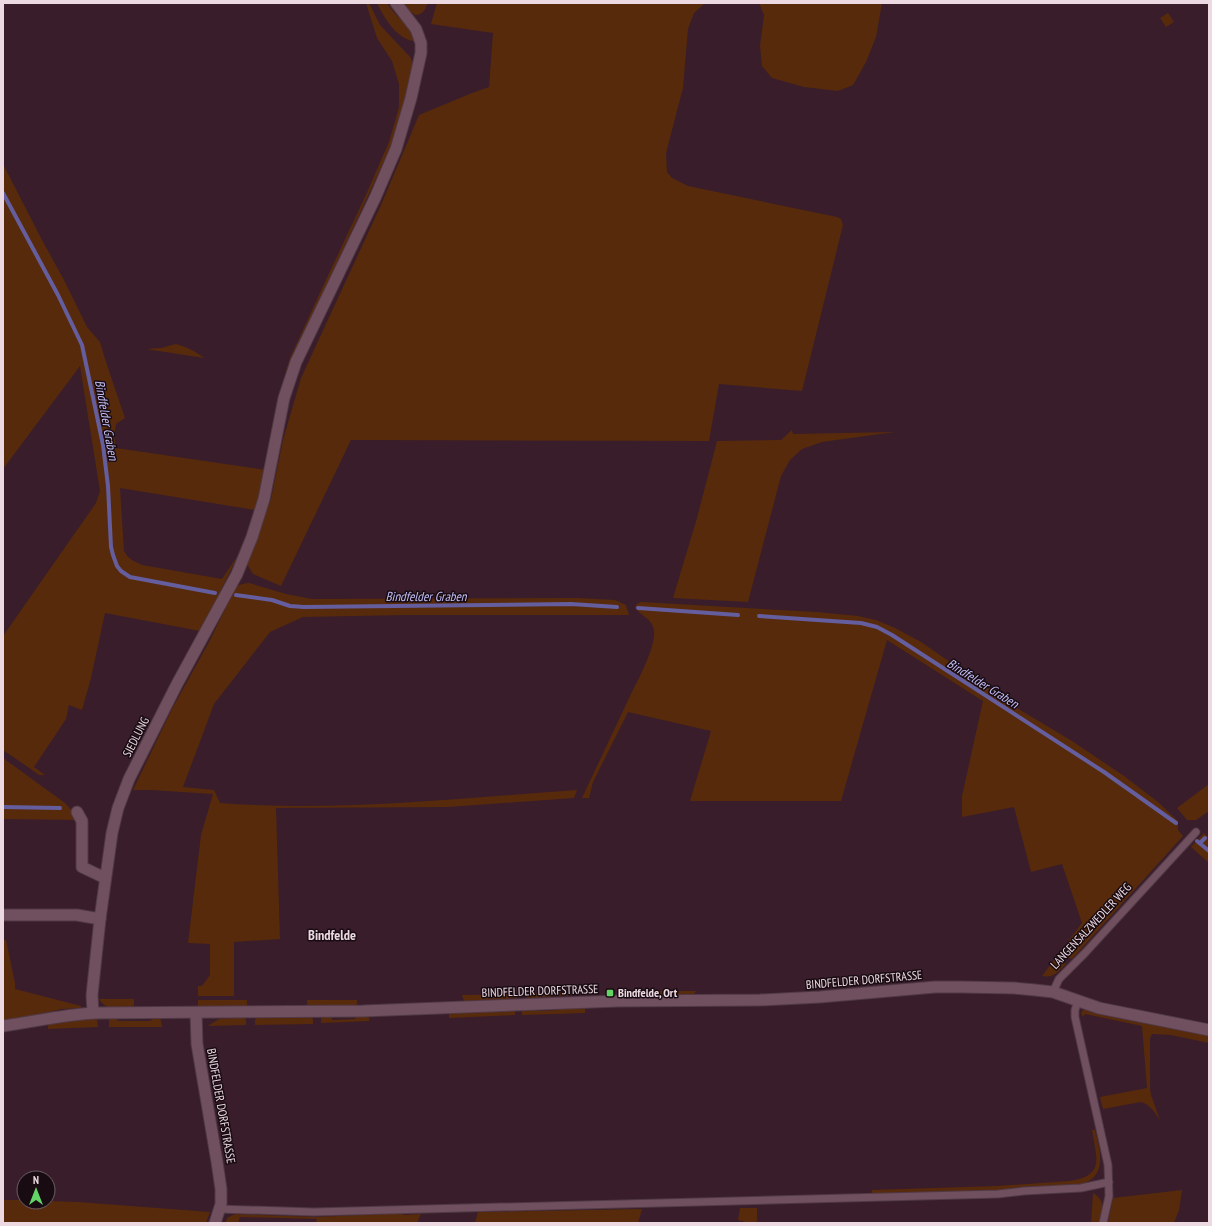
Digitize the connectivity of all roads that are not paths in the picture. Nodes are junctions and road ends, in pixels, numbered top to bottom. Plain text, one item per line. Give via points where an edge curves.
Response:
1 (396, 3) edge
2 (77, 812) dead end
3 (1196, 832) dead end
4 (105, 878) junction
5 (3, 915) edge
6 (100, 919) junction
7 (1053, 992) junction
8 (1078, 1001) junction
9 (93, 1013) junction
10 (196, 1013) junction
11 (3, 1026) edge
12 (1209, 1030) edge
13 (1109, 1182) junction
14 (220, 1207) junction
15 (215, 1223) edge
16 (1103, 1223) edge

1 - 4 street, SIEDLUNG via 416,29 421,43 411,98 396,149 296,362 284,398 264,499 234,580 129,779 112,832
2 - 4 street via 82,821 82,866
3 - 7 lane, LANGENSALZWEDLER WEG via 1086,953 1059,979
4 - 6 street, SIEDLUNG
5 - 6 street via 77,915
6 - 9 street, SIEDLUNG via 92,995
7 - 8 street
7 - 10 street, BINDFELDER DORFSTRASSE via 1014,988 935,987 760,1000 618,1001 362,1011
8 - 12 street via 1099,1008
8 - 13 lane via 1076,1017 1108,1165
9 - 10 street, BINDFELDER DORFSTRASSE
9 - 11 street, BINDFELDER DORFSTRASSE via 71,1014
10 - 14 street, BINDFELDER DORFSTRASSE via 197,1044 221,1189
13 - 14 lane via 1081,1188 998,1194 314,1212
13 - 16 lane via 1109,1196
14 - 15 street, BINDFELDER DORFSTRASSE

